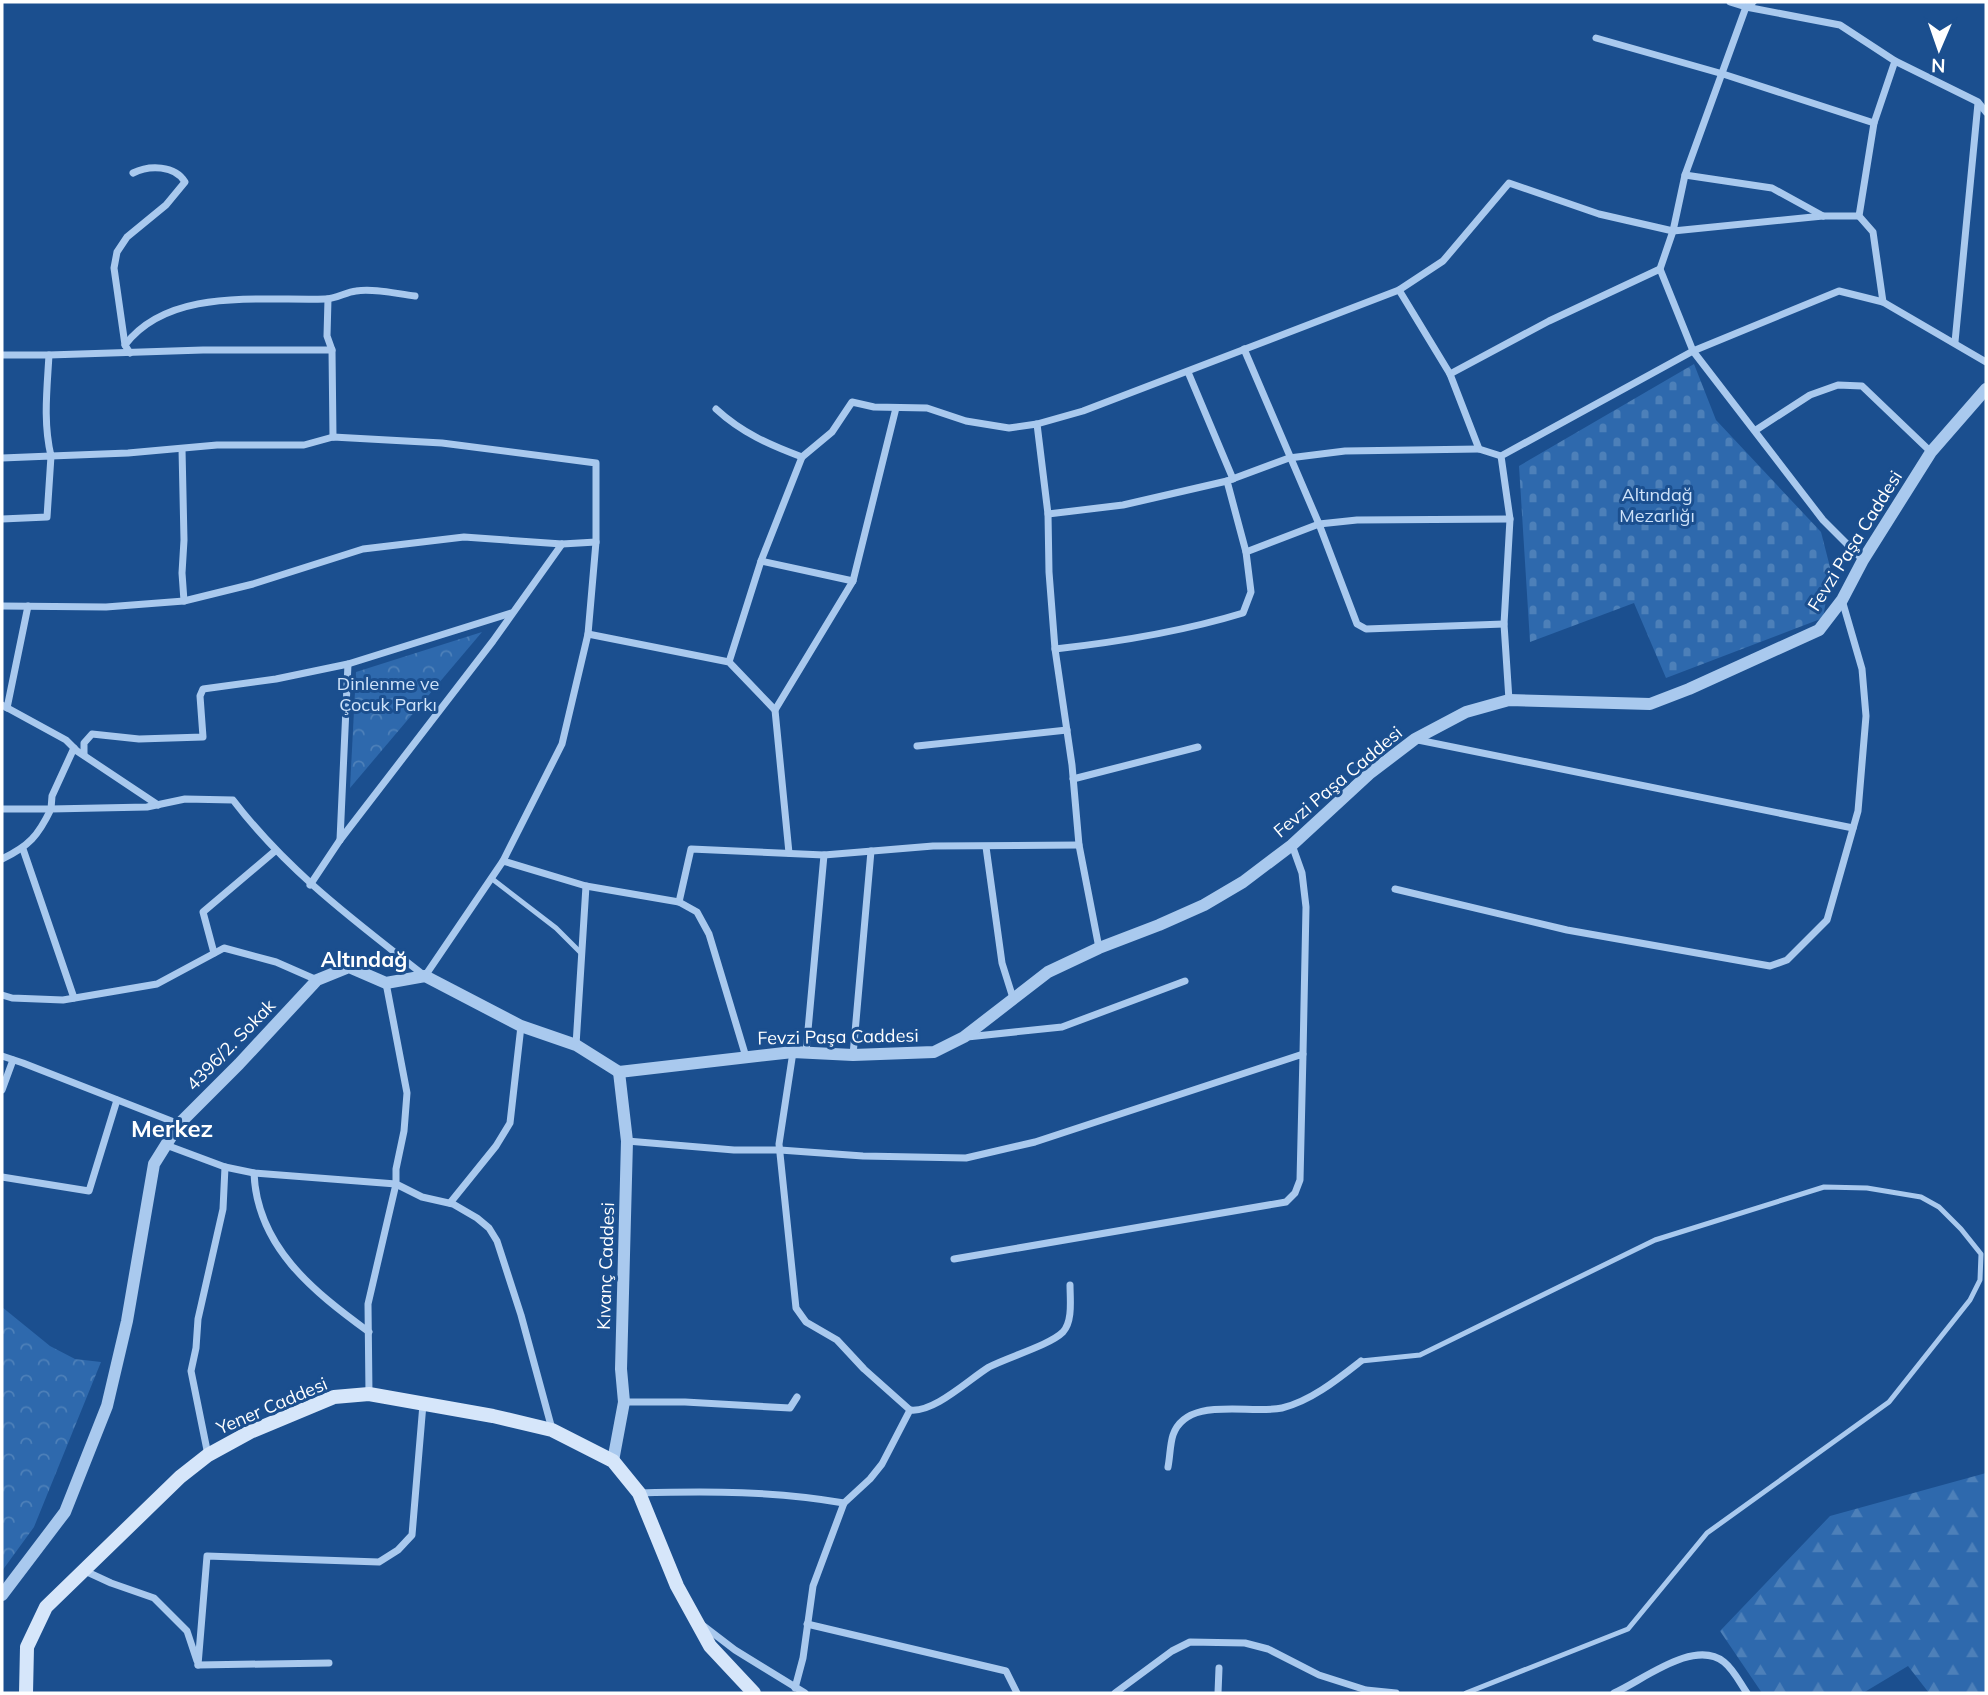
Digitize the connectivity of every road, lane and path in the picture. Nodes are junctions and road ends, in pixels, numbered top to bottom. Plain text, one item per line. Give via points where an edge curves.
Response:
1 (1730, 2) edge
2 (1750, 4) edge
3 (1596, 38) dead end
4 (1895, 61) junction
5 (1723, 74) junction
6 (1978, 102) junction
7 (1986, 112) edge
8 (1874, 123) junction
9 (133, 173) dead end
10 (1685, 175) junction
11 (1823, 216) junction
12 (1859, 216) junction
13 (1673, 231) junction
14 (1660, 269) junction
15 (1399, 290) junction
16 (415, 296) dead end
17 (328, 299) junction
18 (1883, 302) junction
19 (1955, 342) junction
20 (125, 345) junction
21 (1244, 349) junction
22 (332, 350) junction
23 (1693, 351) junction
24 (130, 353) junction
25 (2, 355) edge
26 (49, 355) junction
27 (1986, 362) edge
28 (1188, 372) junction
29 (1450, 374) junction
30 (1986, 389) edge
31 (896, 408) junction
32 (716, 409) dead end
33 (1037, 424) junction
34 (1756, 429) junction
35 (333, 437) junction
36 (181, 449) junction
37 (1479, 449) junction
38 (1931, 452) junction
39 (51, 456) junction
40 (1501, 456) junction
41 (802, 457) junction
42 (2, 458) edge
43 (1289, 458) junction
44 (1230, 480) junction
45 (1048, 514) junction
46 (2, 519) edge
47 (1510, 519) junction
48 (1319, 524) junction
49 (596, 542) junction
50 (562, 544) junction
51 (1245, 552) junction
52 (1863, 560) junction
53 (761, 561) junction
54 (853, 581) junction
55 (1842, 600) junction
56 (184, 601) junction
57 (2, 606) edge
58 (28, 606) junction
59 (512, 613) junction
60 (1504, 624) junction
61 (588, 634) junction
62 (1055, 649) junction
63 (729, 662) junction
64 (348, 664) junction
65 (1509, 700) junction
66 (4, 707) edge
67 (775, 710) junction
68 (1067, 730) junction
69 (1415, 739) junction
70 (917, 746) dead end
71 (1198, 747) dead end
72 (75, 748) junction
73 (84, 755) junction
74 (1073, 779) junction
75 (158, 804) junction
76 (2, 809) edge
77 (51, 809) junction
78 (1853, 828) junction
79 (340, 840) junction
80 (1079, 845) junction
81 (1292, 845) junction
82 (986, 847) junction
83 (23, 849) junction
84 (275, 851) junction
85 (871, 851) junction
86 (789, 853) junction
87 (824, 855) junction
88 (2, 859) edge
89 (503, 861) junction
90 (491, 878) junction
91 (310, 885) junction
92 (586, 886) junction
93 (1395, 889) dead end
94 (679, 902) junction
95 (1099, 948) junction
96 (214, 953) junction
97 (582, 954) junction
98 (425, 976) junction
99 (317, 980) junction
100 (1185, 981) dead end
101 (386, 983) junction
102 (2, 995) edge
103 (74, 998) junction
104 (1013, 998) junction
105 (520, 1026) junction
106 (964, 1037) junction
107 (576, 1045) junction
108 (799, 1052) junction
109 (1303, 1054) junction
110 (853, 1055) junction
111 (2, 1056) edge
112 (746, 1057) junction
113 (13, 1060) junction
114 (619, 1072) junction
115 (2, 1090) edge
116 (117, 1100) junction
117 (179, 1124) junction
118 (627, 1141) junction
119 (166, 1145) junction
120 (780, 1150) junction
121 (225, 1167) junction
122 (254, 1173) junction
123 (2, 1177) edge
124 (396, 1185) junction
125 (450, 1203) junction
126 (954, 1259) dead end
127 (1070, 1285) dead end
128 (369, 1332) junction
129 (1361, 1362) joint
130 (369, 1394) junction
131 (797, 1397) dead end
132 (624, 1402) junction
133 (424, 1403) junction
134 (910, 1410) junction
135 (552, 1430) junction
136 (208, 1455) junction
137 (613, 1461) junction
138 (1168, 1467) dead end
139 (639, 1493) junction
140 (844, 1503) junction
141 (82, 1570) junction
142 (2, 1595) edge
143 (693, 1617) junction
144 (807, 1624) junction
145 (329, 1663) dead end
146 (198, 1665) junction
147 (1219, 1668) dead end
148 (794, 1688) junction
149 (26, 1693) edge
150 (754, 1693) edge
151 (806, 1693) edge
152 (1017, 1693) edge
153 (1115, 1693) edge
154 (1218, 1693) edge
155 (1396, 1693) edge
156 (1466, 1693) edge
157 (1614, 1693) edge
158 (1746, 1693) edge

1 - 2 street
2 - 4 street via 1840,25
2 - 5 street
3 - 5 street
4 - 6 street
4 - 8 street
5 - 8 street
5 - 10 street
6 - 7 street
6 - 19 street
8 - 12 street
9 - 20 street via 146,167 174,171 185,182 117,252 114,268
10 - 11 street via 1772,188
10 - 13 street
11 - 12 street
11 - 13 street
12 - 18 street via 1873,232
13 - 14 street
13 - 15 street via 1599,214 1509,183 1443,261
14 - 23 street
14 - 29 street
15 - 21 street
15 - 29 street
16 - 17 street via 357,290
17 - 20 street via 218,301 193,306 169,312 136,331
17 - 22 street via 327,336
18 - 19 street
18 - 23 street via 1839,291
19 - 27 street
20 - 24 street
21 - 28 street
21 - 43 street
22 - 24 street
22 - 35 street
23 - 34 street
23 - 40 street
24 - 26 street
25 - 26 street
26 - 39 street via 45,424
28 - 33 street
28 - 44 street
29 - 37 street
30 - 38 street, Fevzi Paşa Caddesi
31 - 33 street via 927,408 965,421 1009,428
31 - 41 street via 852,402 832,432
31 - 54 street
32 - 41 street via 759,441
33 - 45 street
34 - 38 street via 1810,395 1838,385 1862,386
34 - 52 street via 1824,520
35 - 36 street via 304,445
35 - 49 street via 442,443 596,463
36 - 39 street
36 - 56 street
37 - 40 street
37 - 43 street via 1345,451
38 - 52 street, Fevzi Paşa Caddesi
39 - 42 street
39 - 46 street via 47,517
40 - 47 street
41 - 53 street
43 - 44 street
43 - 48 street
44 - 45 street via 1123,505
44 - 51 street
45 - 62 street
47 - 48 street
47 - 60 street
48 - 51 street
48 - 60 street via 1357,624 1366,629
49 - 50 street
49 - 61 street
50 - 56 street via 464,537 363,549
50 - 59 street
51 - 62 street via 1251,592 1243,613 1201,626
52 - 55 street, Fevzi Paşa Caddesi
53 - 54 street
53 - 63 street
54 - 67 street
55 - 65 street, Fevzi Paşa Caddesi via 1819,630 1650,704
55 - 78 street via 1862,668 1866,716
56 - 58 street
57 - 58 street
58 - 66 street
59 - 64 street
59 - 79 street
60 - 65 street
61 - 63 street
61 - 89 street via 562,744
62 - 68 street
63 - 67 street
64 - 73 street via 203,689 203,737 139,739 92,734 84,743
64 - 79 street
65 - 69 street, Fevzi Paşa Caddesi via 1466,712
66 - 72 street
67 - 86 street
68 - 70 street
68 - 74 street
69 - 78 street
69 - 81 street, Fevzi Paşa Caddesi via 1368,774
71 - 74 street
72 - 73 street
72 - 77 street via 52,796
73 - 75 street
74 - 80 street
75 - 77 street
75 - 84 street via 184,799 233,800
76 - 77 street
77 - 83 street via 40,831
78 - 93 street via 1827,920 1787,960 1770,966 1567,930
79 - 91 street
80 - 82 street
80 - 95 street
81 - 95 street, Fevzi Paşa Caddesi via 1204,905
81 - 109 street via 1307,907
82 - 85 street
82 - 104 street via 1002,963
83 - 88 street
83 - 103 street
84 - 91 street
84 - 96 street via 203,912
85 - 87 street
85 - 110 street
86 - 87 street
86 - 94 street via 691,849
87 - 108 street
89 - 90 street
89 - 92 street
90 - 97 lane
90 - 98 street
91 - 98 street
92 - 94 street
92 - 97 street
94 - 112 street via 697,912 709,934
95 - 104 street, Fevzi Paşa Caddesi via 1048,972
96 - 99 street via 224,948 251,955
96 - 103 street via 157,984
97 - 107 street
98 - 101 street
98 - 105 street
99 - 101 street, 4396/2. Sokak via 349,967
99 - 117 street, 4396/2. Sokak
100 - 106 street via 1062,1027
101 - 124 street via 407,1093
102 - 103 street
104 - 106 street, Fevzi Paşa Caddesi
105 - 107 street
105 - 125 street via 510,1123
106 - 110 street, Fevzi Paşa Caddesi via 934,1052
107 - 114 street
108 - 110 street, Fevzi Paşa Caddesi
108 - 112 street, Fevzi Paşa Caddesi
108 - 120 street
109 - 120 street via 1035,1142 966,1158
109 - 126 street via 1300,1180 1286,1202
111 - 113 street
112 - 114 street, Fevzi Paşa Caddesi
113 - 115 street
113 - 116 street
114 - 118 street, Kıvanç Caddesi
116 - 117 street
116 - 123 street via 89,1191
117 - 119 street, 4396/2. Sokak
118 - 120 street
118 - 132 street, Kıvanç Caddesi
119 - 121 street
119 - 142 street, 4396/2. Sokak via 155,1164 107,1406 65,1512
120 - 134 street via 796,1308 806,1322 837,1340
121 - 122 street
121 - 136 street via 223,1209 191,1371
122 - 124 street
122 - 128 street via 255,1197 276,1245 317,1292
124 - 125 street
124 - 128 street via 368,1304
125 - 135 street via 477,1218 497,1241
127 - 134 street via 1070,1314 1064,1331 989,1367 936,1403
128 - 130 street
129 - 138 street via 1331,1385 1285,1407 1212,1409 1184,1419 1173,1434
129 - 156 lane via 1420,1355 1655,1240 1824,1187 1921,1197 1939,1207 1980,1254 1980,1280 1970,1300 1888,1402 1707,1532 1628,1629
130 - 133 main road, Yener Caddesi
130 - 136 main road, Yener Caddesi via 334,1397
131 - 132 street via 790,1408
132 - 137 street, Kıvanç Caddesi
133 - 135 main road, Yener Caddesi
133 - 146 street via 412,1535 379,1562 207,1556
134 - 140 street via 882,1464
135 - 137 main road, Yener Caddesi
136 - 141 main road, Yener Caddesi
137 - 139 main road
139 - 140 street via 751,1492
139 - 143 main road
140 - 144 street via 813,1586
141 - 146 street via 154,1598 187,1631
141 - 149 main road, Yener Caddesi via 46,1607 27,1647
143 - 148 street
143 - 150 main road via 716,1654
144 - 148 street
144 - 152 street via 1006,1671
145 - 146 street
147 - 154 street
148 - 151 street
153 - 155 street via 1172,1651 1190,1642 1204,1642 1268,1649 1319,1675 1366,1690
157 - 158 street via 1677,1661 1709,1657 1722,1660

